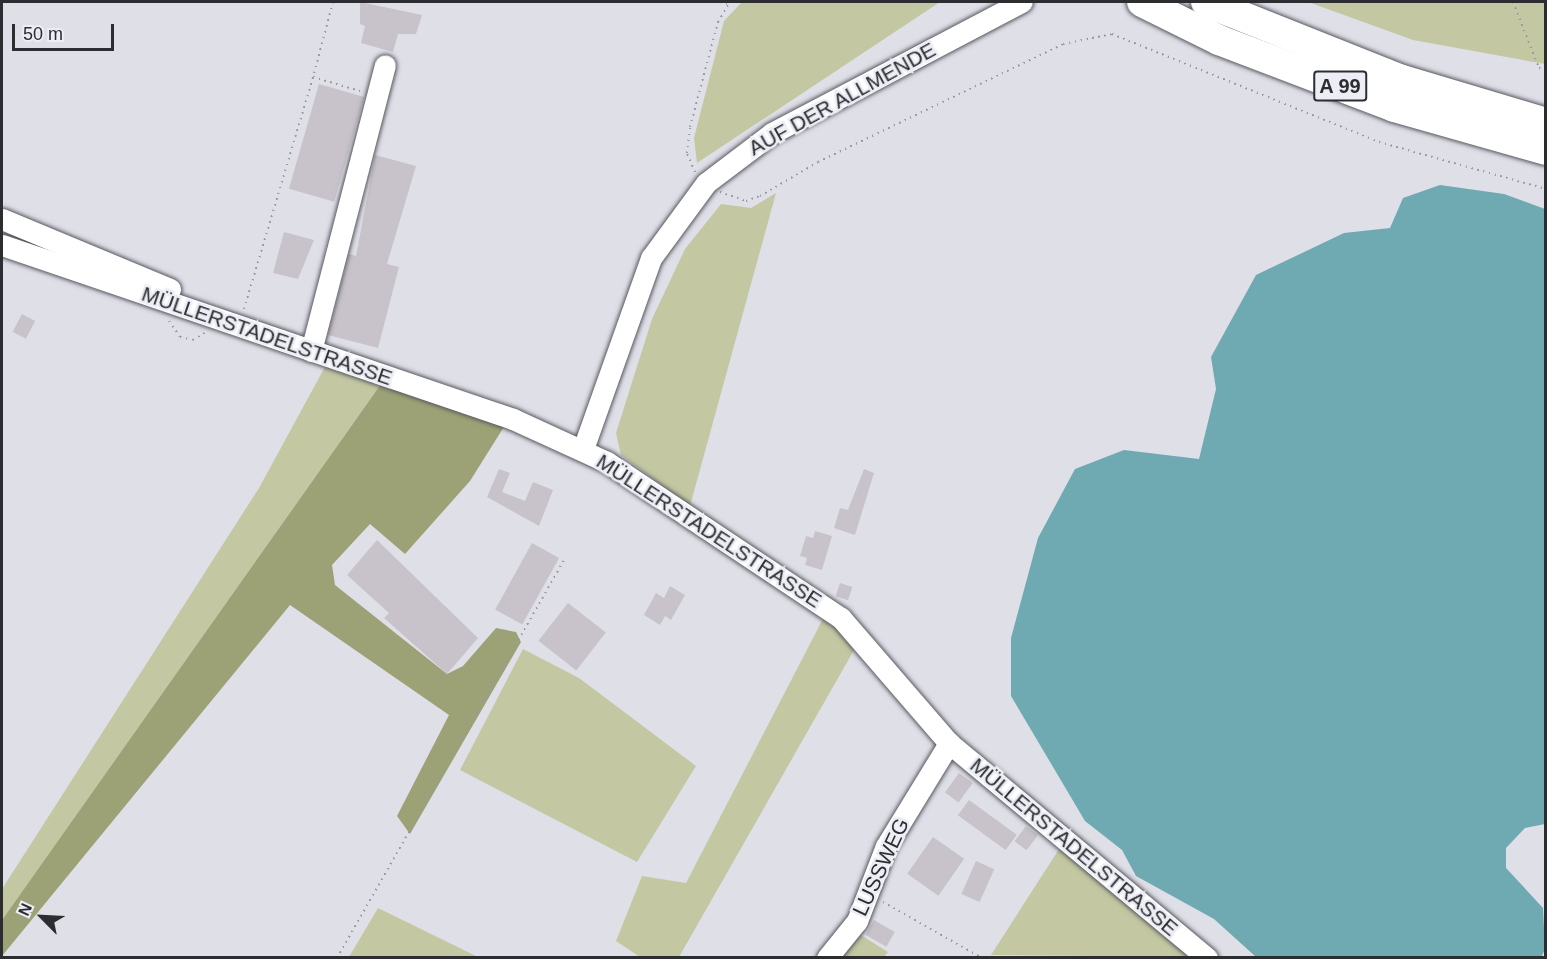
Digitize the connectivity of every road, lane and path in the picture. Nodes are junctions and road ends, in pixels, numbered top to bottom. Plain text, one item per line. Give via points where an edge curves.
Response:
1 (333, 2) edge
2 (720, 2) edge
3 (1022, 2) edge
4 (1142, 2) edge
5 (1206, 2) edge
6 (1513, 2) edge
7 (728, 3) edge
8 (385, 65) dead end
9 (1545, 70) edge
10 (313, 77) junction
11 (380, 96) junction
12 (1545, 123) edge
13 (1545, 150) edge
14 (706, 183) junction
15 (1545, 189) edge
16 (2, 219) edge
17 (2, 245) edge
18 (195, 310) junction
19 (240, 326) junction
20 (311, 351) junction
21 (583, 449) junction
22 (565, 559) dead end
23 (949, 743) junction
24 (870, 894) junction
25 (337, 957) edge
26 (827, 957) edge
27 (982, 957) edge
28 (1207, 957) edge

1 - 10 path
2 - 7 path
3 - 14 street, AUF DER ALLMENDE via 772,133
4 - 13 highway, A 99 via 1219,40 1394,106
5 - 12 highway, A 99 via 1402,80
6 - 9 path via 1539,68
7 - 14 path via 689,136 687,153
8 - 11 street
10 - 11 path
10 - 19 path
11 - 20 street
14 - 15 path via 746,201 1063,44 1112,34 1379,142
14 - 21 street, AUF DER ALLMENDE via 651,258
16 - 18 street via 173,291
17 - 18 street, MÜLLERSTADELSTRASSE
18 - 19 street, MÜLLERSTADELSTRASSE
19 - 20 street, MÜLLERSTADELSTRASSE
20 - 21 street, MÜLLERSTADELSTRASSE via 513,419
21 - 23 street, MÜLLERSTADELSTRASSE via 662,496 841,618
22 - 25 path
23 - 24 street, LUSSWEG via 886,846
23 - 28 street, MÜLLERSTADELSTRASSE
24 - 26 street, LUSSWEG via 857,921
24 - 27 path

